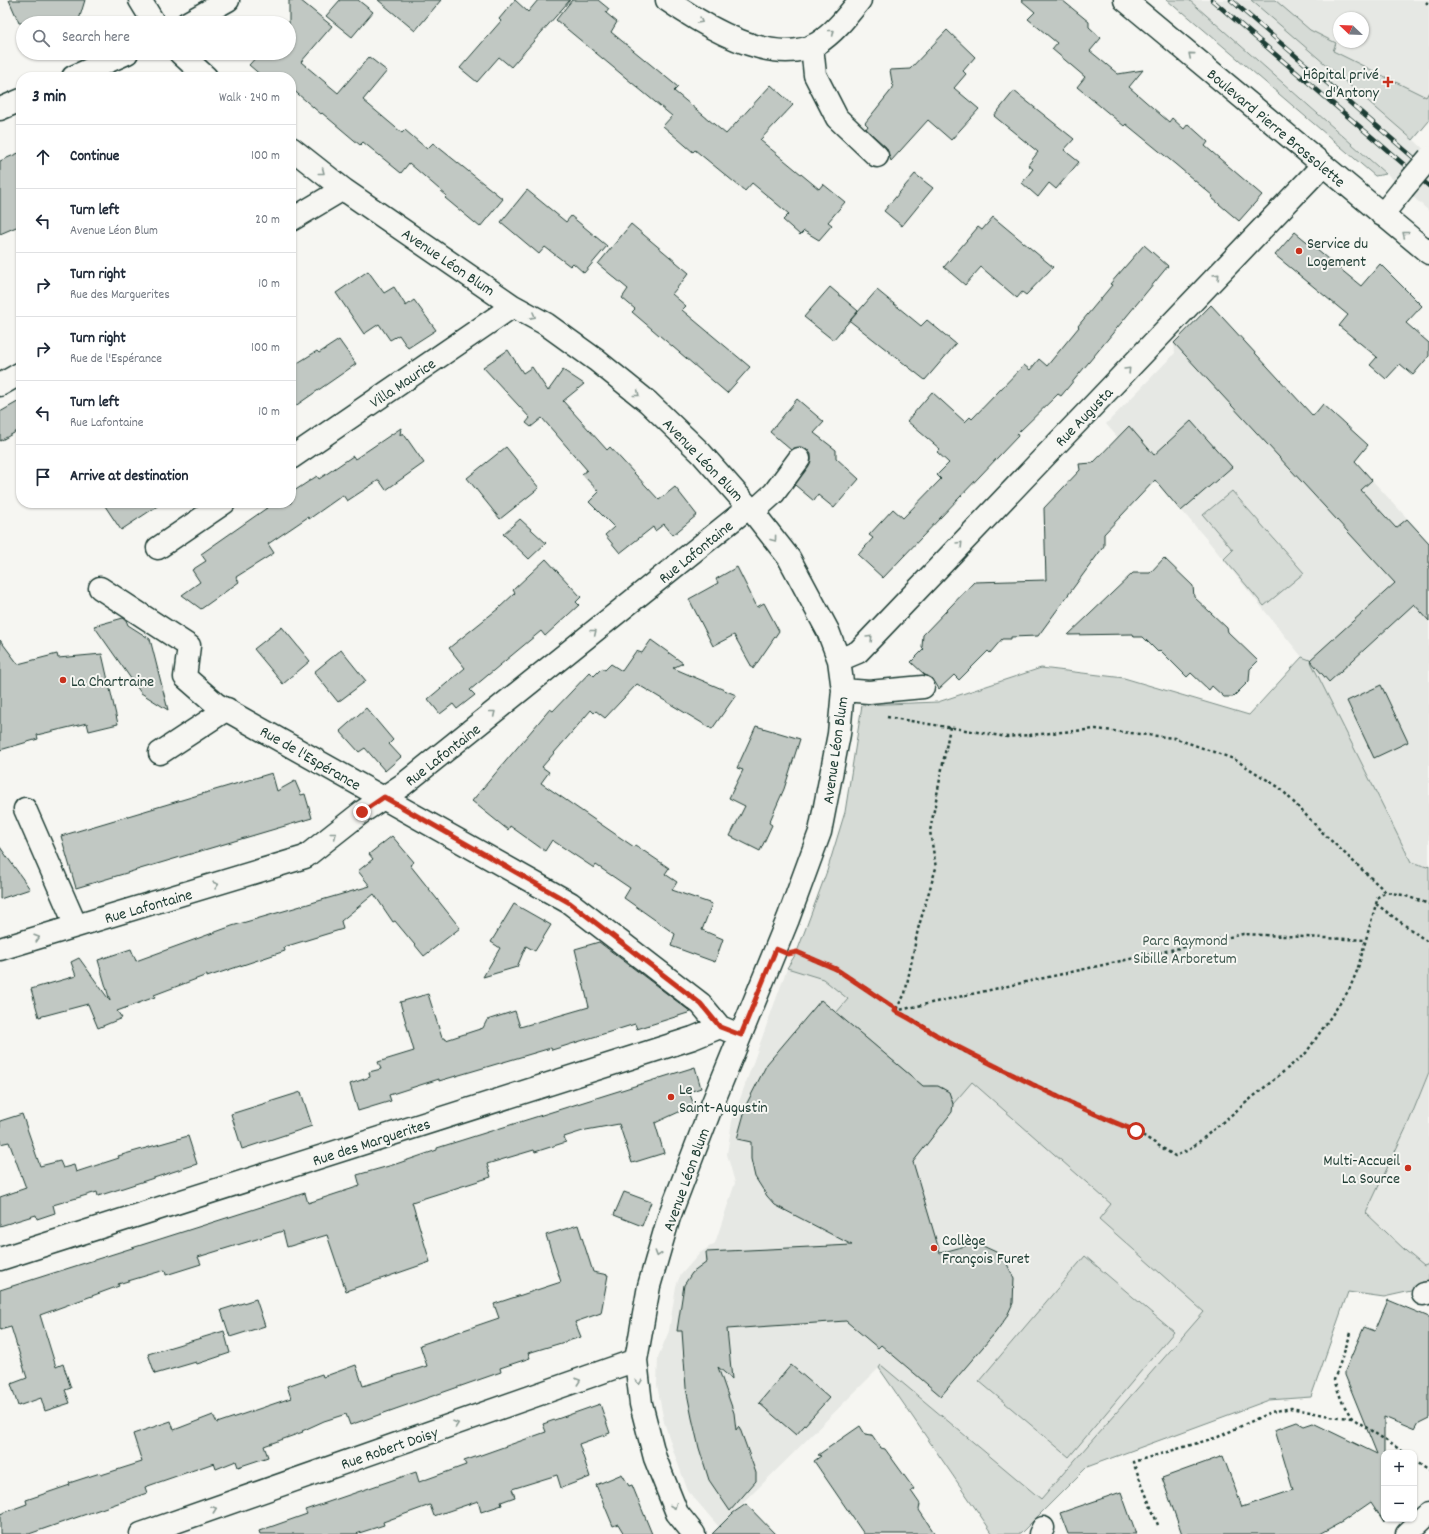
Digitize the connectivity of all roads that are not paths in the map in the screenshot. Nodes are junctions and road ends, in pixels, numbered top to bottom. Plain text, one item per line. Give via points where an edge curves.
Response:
1 (140, 0) edge
2 (228, 0) edge
3 (667, 0) edge
4 (860, 0) edge
5 (1125, 0) edge
6 (150, 16) edge
7 (199, 16) edge
8 (812, 46) junction
9 (111, 60) edge
10 (188, 60) edge
11 (84, 72) edge
12 (201, 72) edge
13 (16, 102) edge
14 (0, 109) edge
15 (296, 152) edge
16 (877, 156) dead end
17 (1429, 158) edge
18 (1323, 165) junction
19 (343, 189) junction
20 (1382, 215) junction
21 (296, 217) edge
22 (1429, 253) edge
23 (513, 306) junction
24 (16, 376) edge
25 (0, 385) edge
26 (296, 455) edge
27 (800, 459) dead end
28 (217, 508) edge
29 (752, 510) junction
30 (158, 548) dead end
31 (100, 588) dead end
32 (839, 660) junction
33 (924, 687) dead end
34 (843, 690) junction
35 (221, 706) junction
36 (160, 753) dead end
37 (384, 797) junction
38 (25, 809) dead end
39 (76, 926) junction
40 (0, 949) edge
41 (720, 1027) junction
42 (741, 1035) junction
43 (0, 1259) edge
44 (636, 1360) junction
45 (1429, 1513) edge
46 (179, 1528) edge
47 (142, 1534) edge
48 (694, 1534) edge
49 (1407, 1534) edge

1 - 6 street
2 - 7 street
3 -> 8 street via 719,32 760,47 785,52
8 -> 4 street via 837,28
18 -> 5 street, Boulevard Pierre Brossolette
8 - 16 street via 815,75 837,118
9 - 11 street
10 - 12 street
13 - 14 street
15 -> 19 street, Avenue Léon Blum
17 - 20 street, bridge
18 - 20 street, Boulevard Pierre Brossolette
32 -> 18 street, Rue Augusta via 858,652
19 - 21 street
19 - 23 street, Avenue Léon Blum
22 -> 20 street, Boulevard Pierre Brossolette
23 - 26 street, Villa Maurice
23 -> 29 street, Avenue Léon Blum via 546,324 648,402 701,453
24 - 25 street
27 - 29 street, Rue Lafontaine via 774,493
28 - 30 street
29 -> 32 street, Avenue Léon Blum via 788,558 828,631
37 -> 29 street, Rue Lafontaine via 404,784
31 - 35 street, Rue de l'Espérance via 189,646 185,677
32 - 34 street, Avenue Léon Blum
33 - 34 street via 869,692
34 - 42 street, Avenue Léon Blum via 835,760 820,832
35 - 36 street
35 - 37 street, Rue de l'Espérance
39 -> 37 street, Rue Lafontaine via 305,857
37 - 41 street, Rue de l'Espérance via 570,903 701,1004
38 - 39 street
40 -> 39 street, Rue Lafontaine
41 - 42 street
41 - 43 street, Rue des Marguerites via 678,1043
42 -> 44 street, Avenue Léon Blum via 669,1217 649,1286
46 -> 44 street, Rue Robert Doisy
44 -> 48 street, Avenue Léon Blum via 641,1404 655,1458 677,1513
45 - 49 street
46 - 47 street, Rue Robert Doisy

